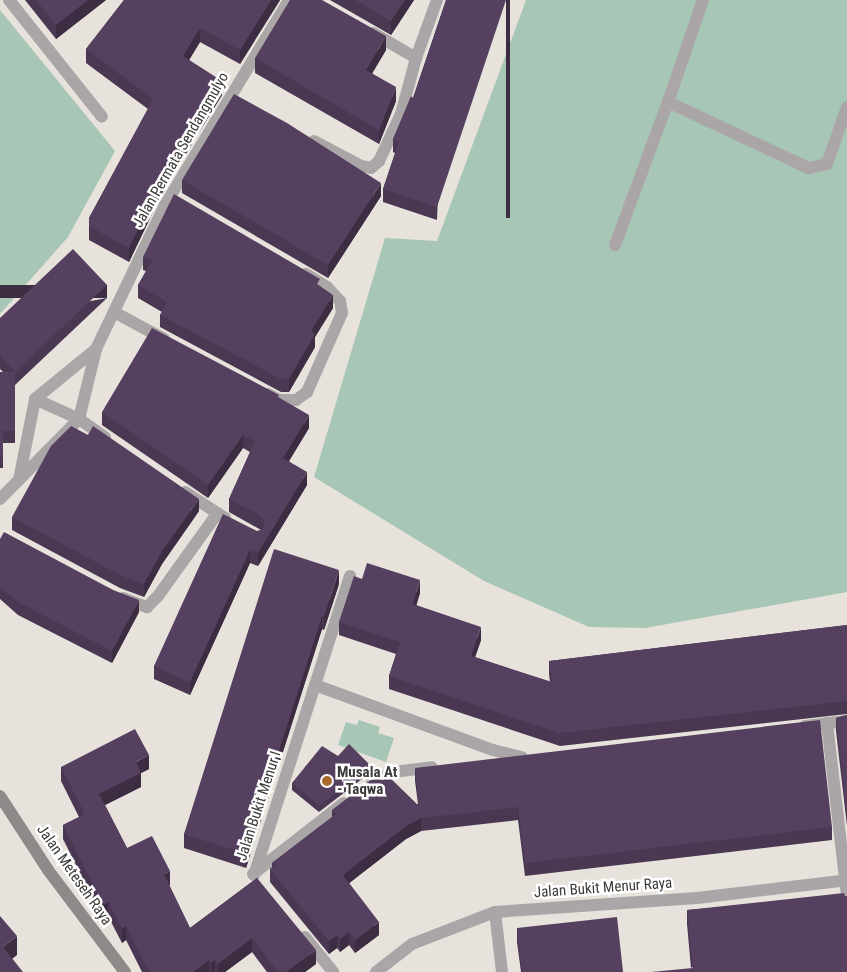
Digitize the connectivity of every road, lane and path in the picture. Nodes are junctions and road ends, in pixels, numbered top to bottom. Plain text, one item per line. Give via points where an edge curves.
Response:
1 (9, 0) edge
2 (289, 0) edge
3 (437, 0) edge
4 (703, 0) edge
5 (365, 29) edge
6 (416, 58) junction
7 (668, 102) junction
8 (847, 107) edge
9 (102, 117) dead end
10 (300, 134) edge
11 (615, 245) dead end
12 (294, 267) edge
13 (114, 312) junction
14 (174, 344) edge
15 (96, 349) junction
16 (259, 389) edge
17 (35, 399) junction
18 (78, 419) junction
19 (119, 447) edge
20 (19, 480) junction
21 (176, 486) edge
22 (0, 499) edge
23 (217, 514) junction
24 (233, 523) edge
25 (350, 576) dead end
26 (108, 591) edge
27 (316, 685) junction
28 (847, 721) edge
29 (828, 723) junction
30 (788, 728) edge
31 (483, 762) edge
32 (445, 766) edge
33 (0, 796) edge
34 (846, 880) edge
35 (847, 897) edge
36 (495, 912) junction
37 (296, 927) edge
38 (125, 972) edge
39 (333, 972) edge
40 (376, 972) edge
41 (502, 972) edge

1 - 9 street
2 - 13 street, Jalan Permata Sendangmulyo via 174,198
3 - 6 street
4 - 7 street
5 - 6 street
6 - 10 street via 401,114 385,150 371,168 352,162
7 - 8 street via 808,168 827,164
7 - 11 street
12 - 16 street via 328,286 340,301 342,313 307,392 296,400 279,400
13 - 14 street
13 - 15 street, Jalan Permata Sendangmulyo
15 - 17 street, Jalan Permata Sendangmulyo
15 - 18 street, Jalan Permata Sendangmulyo
17 - 18 street
17 - 20 street
18 - 19 street
18 - 20 street, Jalan Permata Sendangmulyo
20 - 22 street, Jalan Permata Sendangmulyo
21 - 23 street
23 - 24 street
23 - 26 street via 147,608
25 - 27 street, Jalan Bukit Menur I
27 - 31 street via 493,750 526,757
27 - 32 street, Jalan Bukit Menur I via 257,878 376,779 393,772
28 - 29 street
29 - 30 street
29 - 34 street
33 - 38 main road, Jalan Meteseh Raya via 48,870
34 - 35 street
34 - 36 street, Jalan Bukit Menur Raya via 697,898
36 - 40 street, Jalan Bukit Menur Raya via 412,944
36 - 41 street
37 - 39 street

